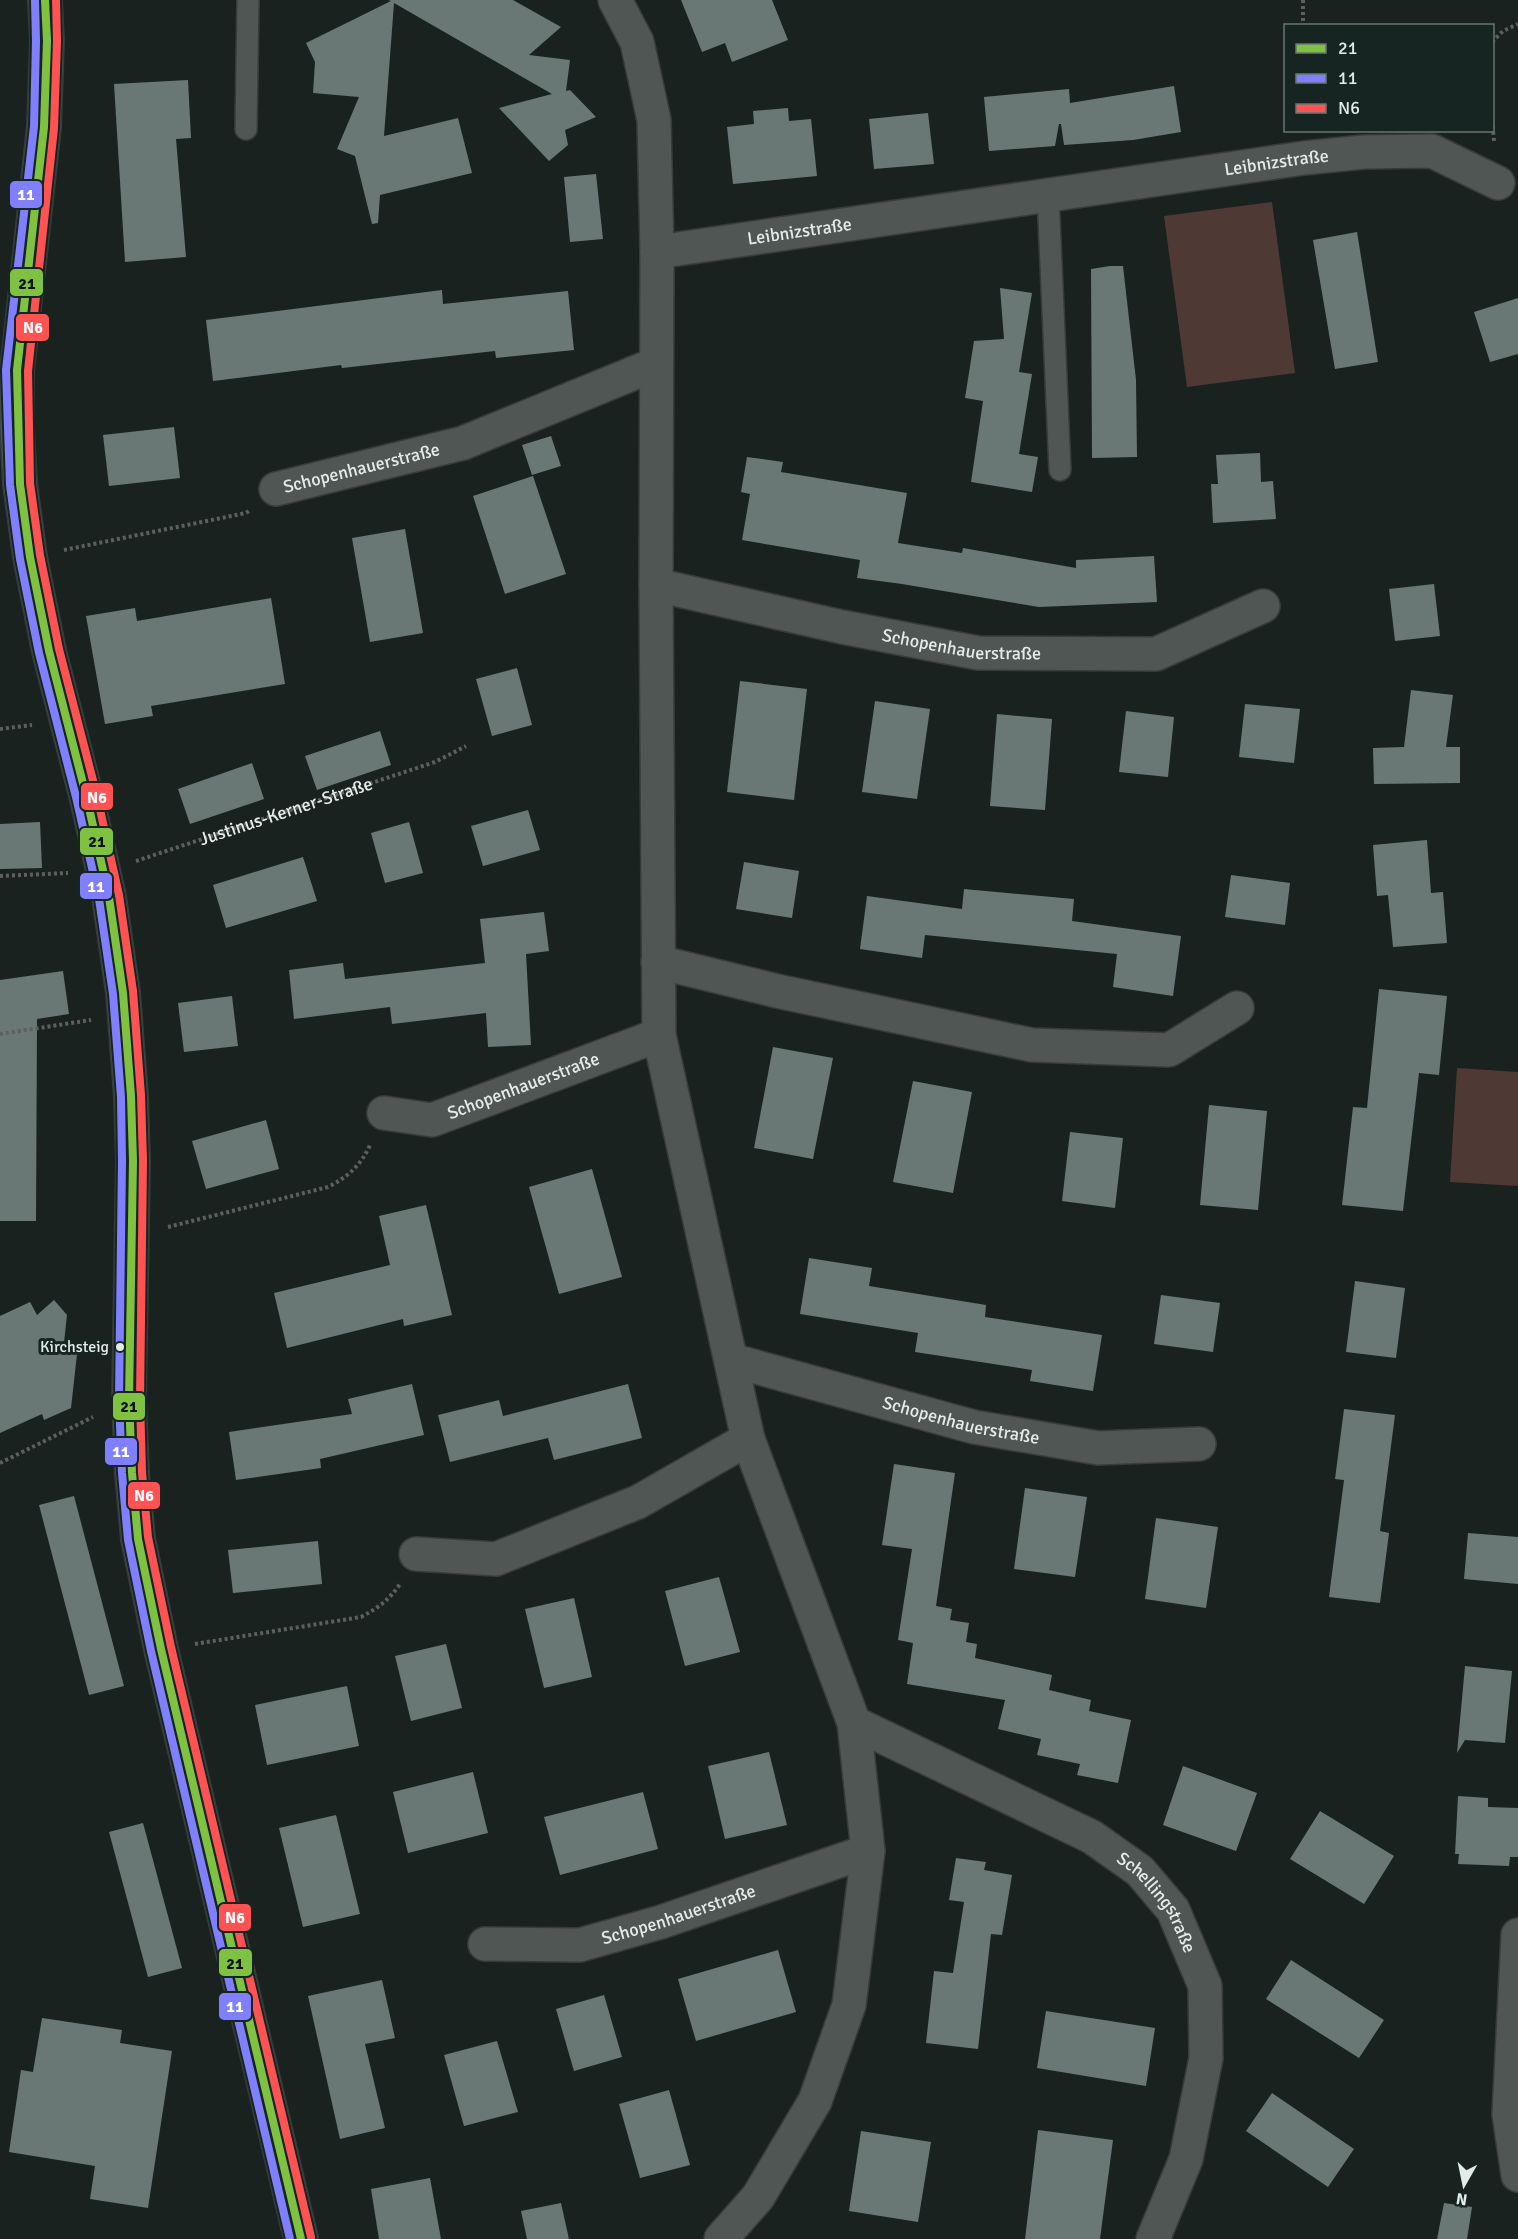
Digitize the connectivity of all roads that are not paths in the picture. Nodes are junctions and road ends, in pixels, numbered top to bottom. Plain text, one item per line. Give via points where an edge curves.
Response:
1 (45, 0) edge
2 (248, 0) edge
3 (615, 0) edge
4 (246, 129) dead end
5 (1498, 183) dead end
6 (1048, 195) junction
7 (657, 252) junction
8 (656, 364) junction
9 (9, 371) edge
10 (1060, 470) dead end
11 (276, 489) road end
12 (656, 585) junction
13 (1263, 606) dead end
14 (658, 962) junction
15 (1237, 1008) dead end
16 (659, 1035) junction
17 (384, 1113) road end
18 (730, 1359) junction
19 (748, 1439) junction
20 (1199, 1444) dead end
21 (416, 1554) road end
22 (854, 1723) junction
23 (868, 1851) junction
24 (1518, 1935) edge
25 (485, 1944) dead end
26 (1518, 2175) edge
27 (301, 2239) edge
28 (721, 2239) edge
29 (1153, 2239) edge

1 - 9 street via 46,88 38,186
2 - 4 lane
3 - 7 street via 637,42 654,120
5 - 6 street, Leibnizstraße via 1432,151 1375,152 1304,158
6 - 7 street, Leibnizstraße
6 - 10 lane
7 - 8 street
8 - 11 street, Schopenhauerstraße via 463,443
8 - 12 street
9 - 27 street via 30,557 49,651 104,872 127,1038 133,1161 129,1400 138,1539
12 - 13 street, Schopenhauerstraße via 978,653 1156,654
12 - 14 street
14 - 15 street via 1032,1045 1169,1050
14 - 16 street
16 - 17 street, Schopenhauerstraße via 432,1120
16 - 18 street
18 - 19 street
18 - 20 street, Schopenhauerstraße via 974,1426 1098,1448
19 - 21 street via 638,1502 496,1559
19 - 22 street
22 - 23 street
22 - 29 street, Schellingstraße via 1092,1837 1140,1871 1173,1910 1205,1986 1206,2058 1186,2159
23 - 25 street, Schopenhauerstraße via 580,1946
23 - 28 street via 849,2005 815,2101 758,2197
24 - 26 street via 1509,2114

